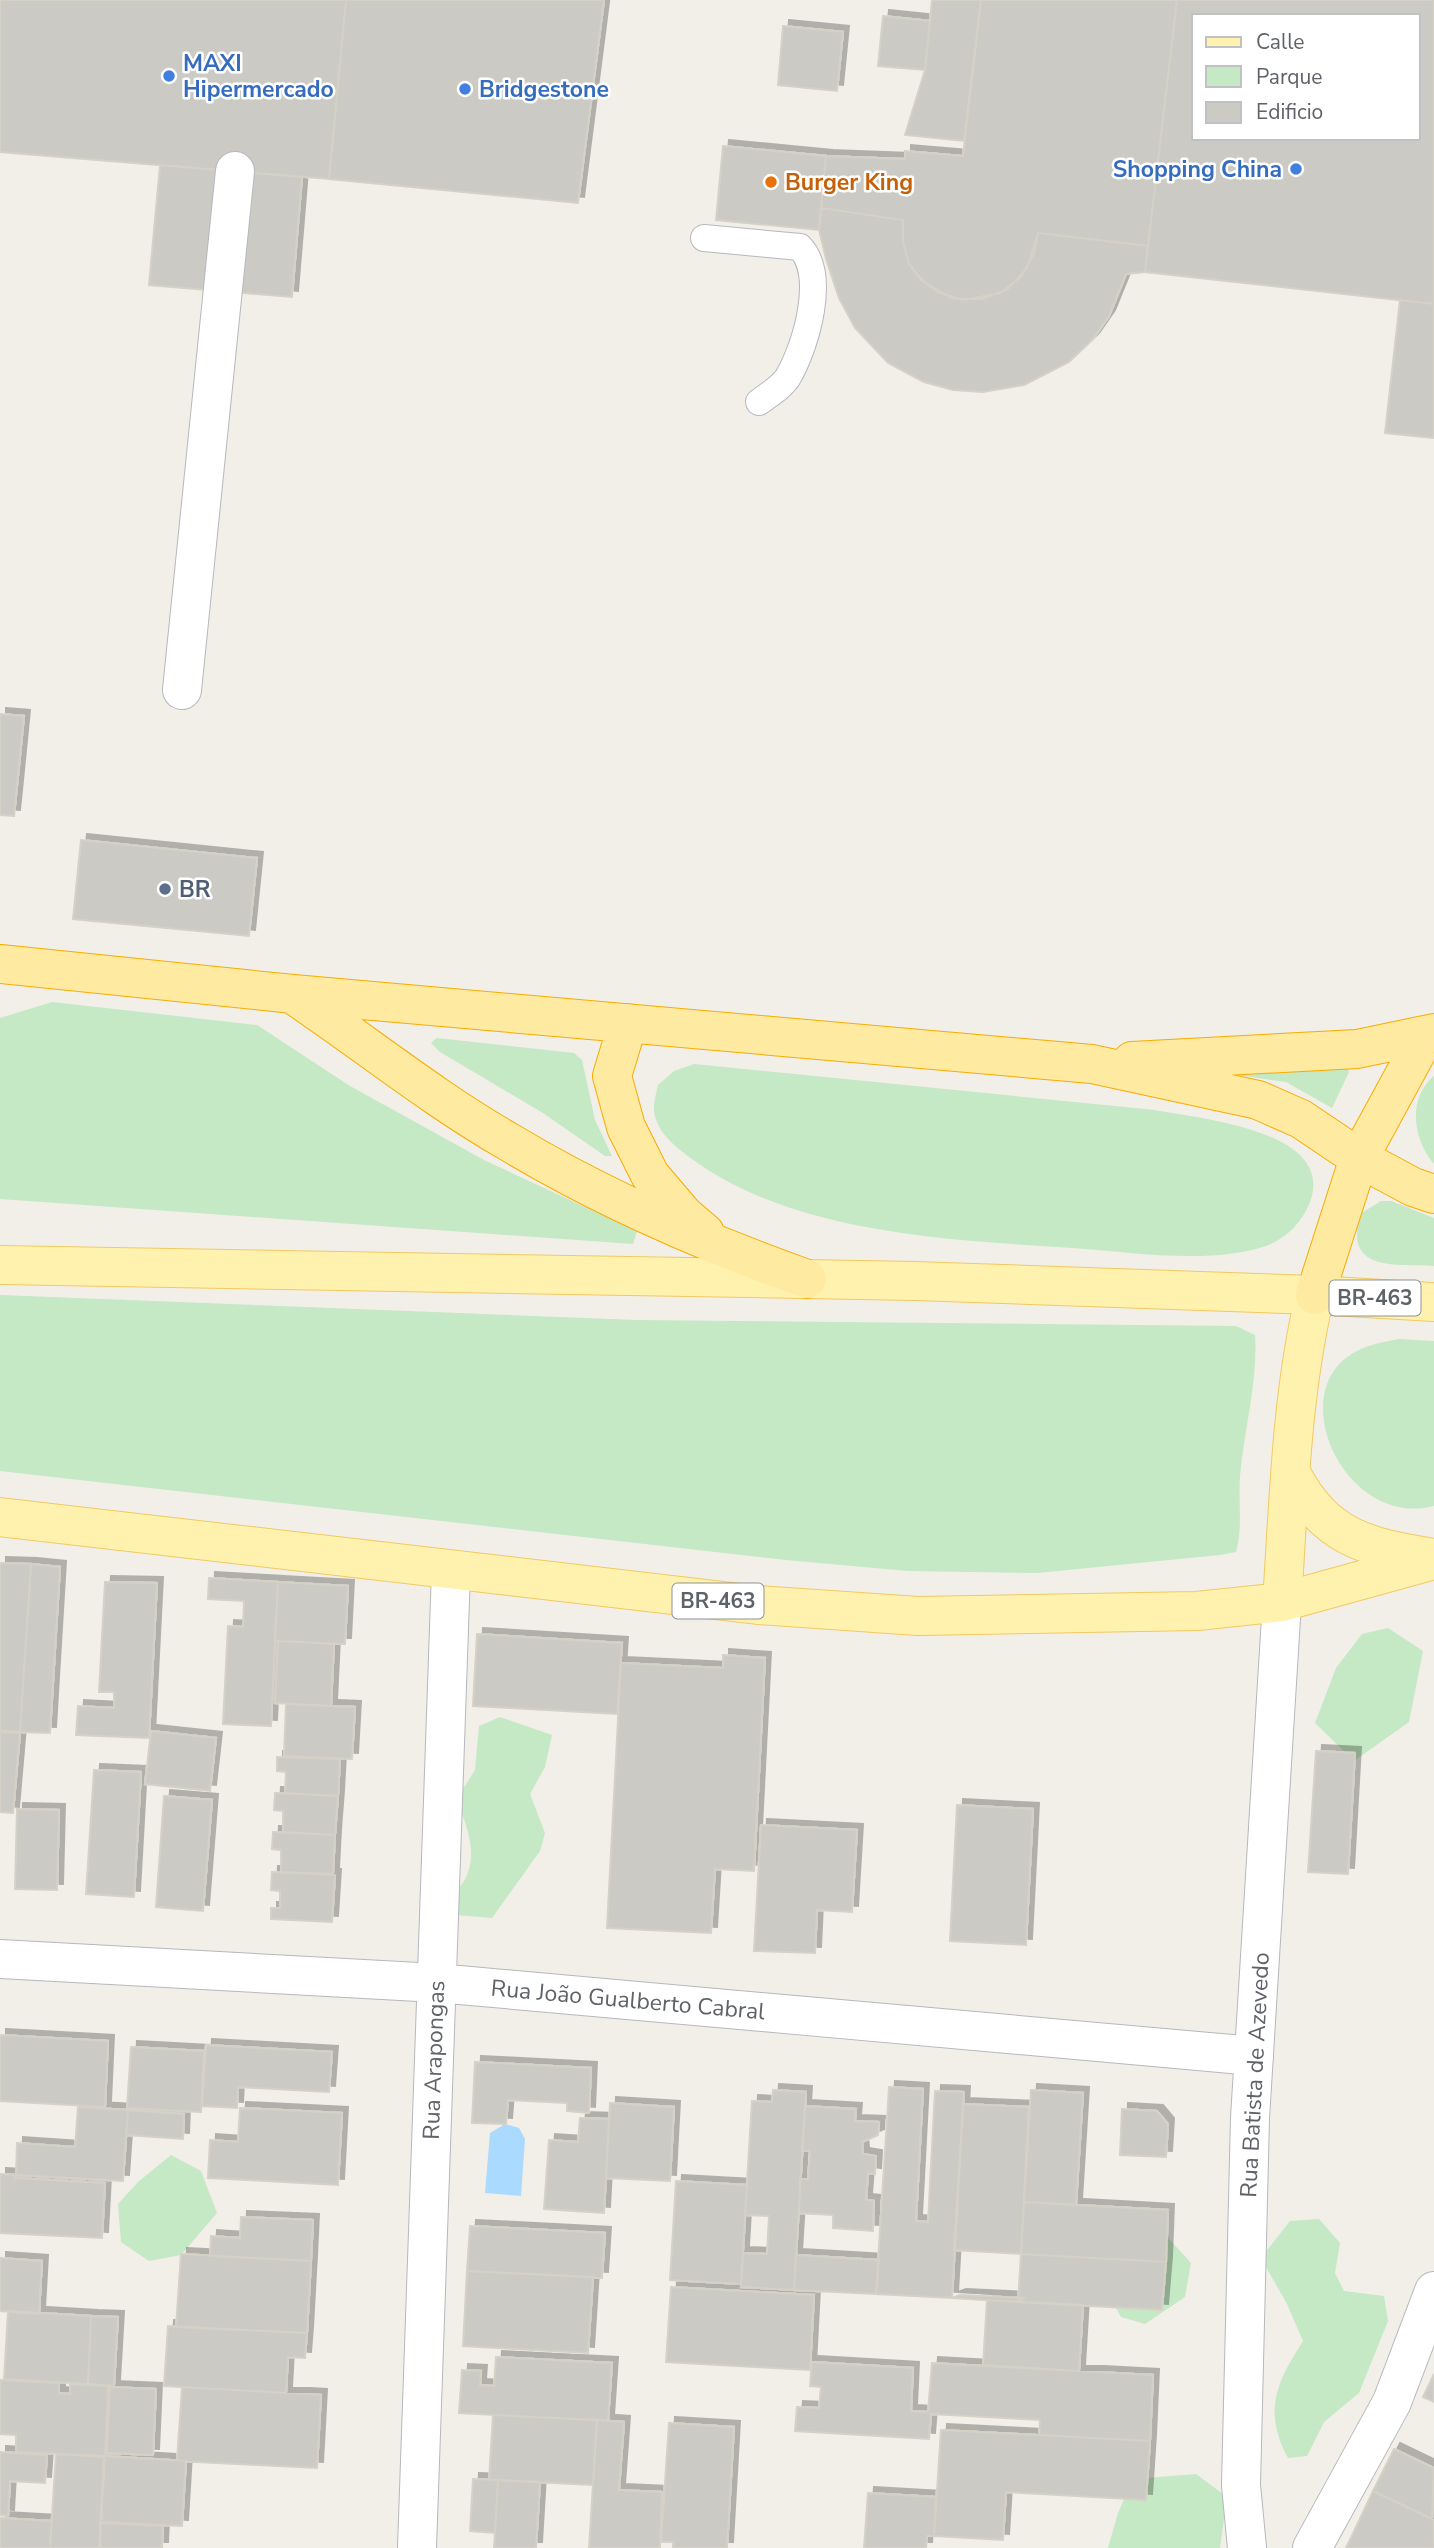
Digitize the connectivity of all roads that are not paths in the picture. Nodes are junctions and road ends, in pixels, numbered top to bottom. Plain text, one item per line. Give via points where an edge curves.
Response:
1 (235, 171) dead end
2 (704, 238) dead end
3 (759, 402) dead end
4 (182, 690) dead end
5 (9, 968) edge
6 (293, 995) junction
7 (628, 1023) junction
8 (1430, 1034) edge
9 (1092, 1064) junction
10 (1359, 1158) junction
11 (1434, 1194) edge
12 (725, 1250) junction
13 (0, 1265) edge
14 (807, 1279) junction
15 (1315, 1295) junction
16 (1434, 1302) edge
17 (1291, 1473) junction
18 (0, 1517) edge
19 (1434, 1559) edge
20 (451, 1571) junction
21 (1282, 1602) junction
22 (0, 1959) edge
23 (437, 1983) junction
24 (1254, 2056) junction
25 (1434, 2291) edge
26 (417, 2548) edge
27 (1247, 2548) edge
28 (1312, 2548) edge

1 - 4 street
2 - 3 lane via 800,247 811,262 813,296 801,348 787,379
5 - 6 highway
6 - 7 highway
6 - 12 highway via 506,1141 625,1206
7 - 9 highway
7 - 12 highway via 612,1076 626,1127 650,1175 684,1215
8 - 9 highway via 1357,1049
8 - 10 highway
9 - 10 highway via 1258,1100 1301,1119
10 - 11 highway
10 - 15 highway
12 - 14 highway
13 - 14 main road, BR-463
14 - 15 main road, BR-463
15 - 16 main road, BR-463
15 - 17 main road via 1305,1339
17 - 19 main road via 1305,1499 1336,1531 1392,1552
17 - 21 main road
18 - 20 main road, BR-463
19 - 21 main road, BR-463
20 - 21 main road, BR-463 via 758,1605 918,1616 1197,1611
20 - 23 street, Rua Arapongas
21 - 24 street, Rua Batista de Azevedo
22 - 23 street, Rua João Gualberto Cabral
23 - 24 street, Rua João Gualberto Cabral
23 - 26 street, Rua Arapongas
24 - 27 street, Rua Batista de Azevedo via 1241,2486
25 - 28 street via 1392,2402

